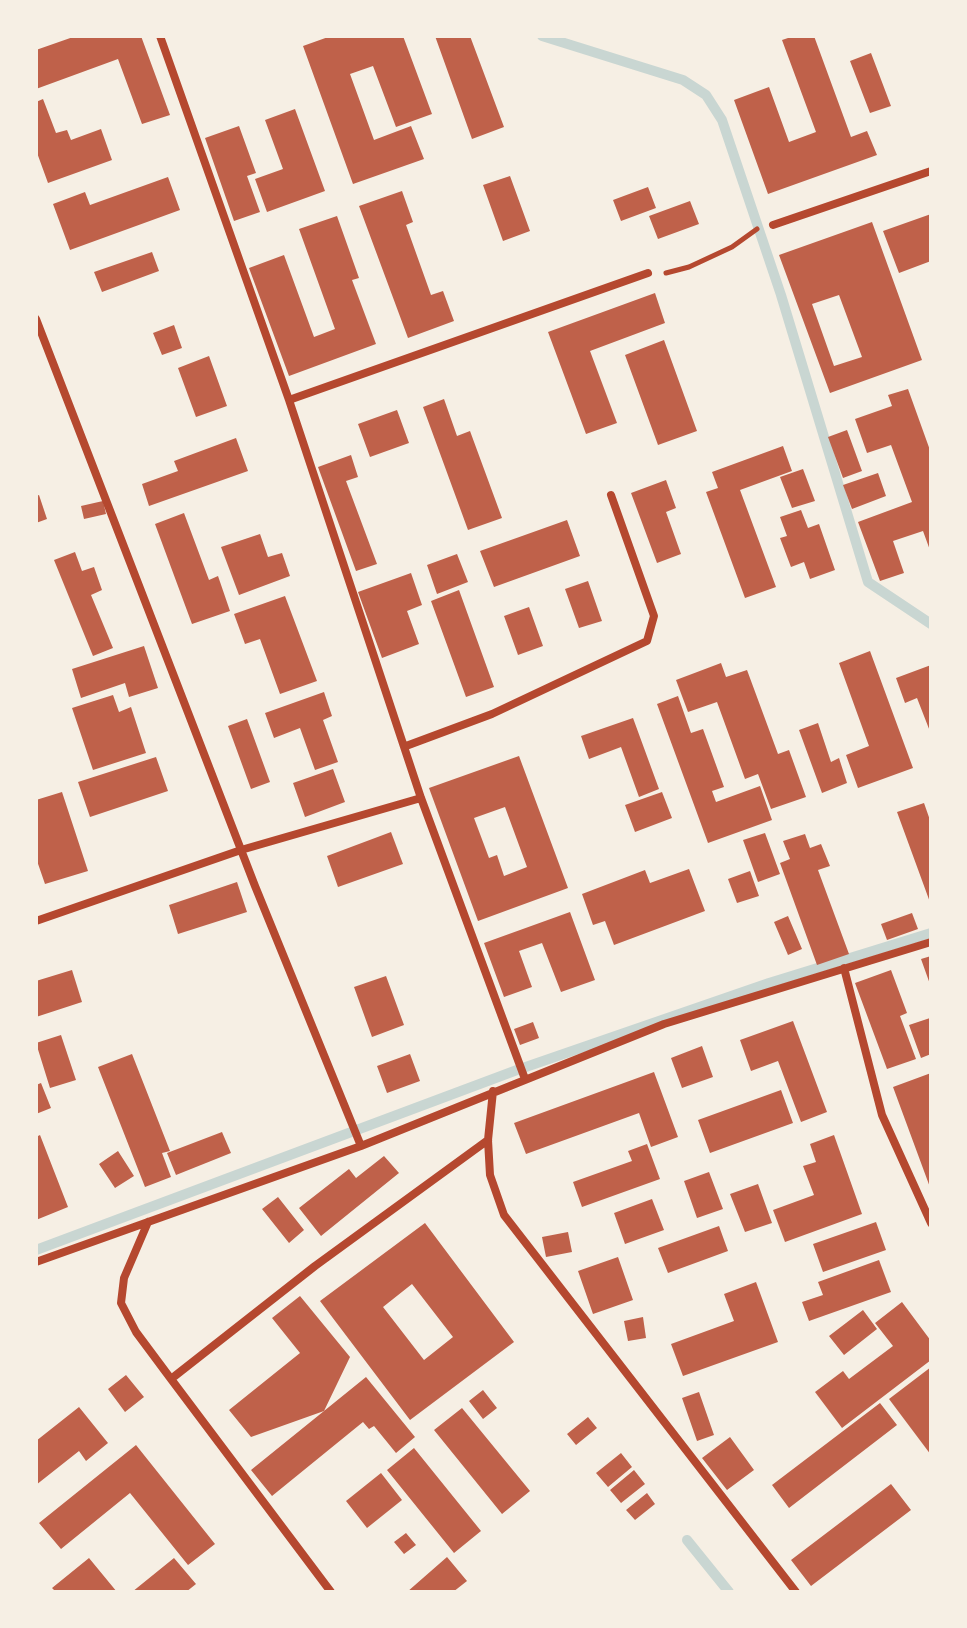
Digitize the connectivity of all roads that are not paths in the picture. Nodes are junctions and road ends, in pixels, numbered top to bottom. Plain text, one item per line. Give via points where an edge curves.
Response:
1 (160, 36) edge
2 (931, 171) edge
3 (773, 225) dead end
4 (648, 273) road end
5 (36, 319) edge
6 (289, 400) junction
7 (611, 495) dead end
8 (406, 746) junction
9 (421, 798) junction
10 (241, 850) junction
11 (36, 921) edge
12 (931, 942) edge
13 (844, 968) junction
14 (525, 1079) junction
15 (493, 1091) junction
16 (488, 1140) junction
17 (361, 1146) junction
18 (148, 1222) junction
19 (931, 1223) edge
20 (36, 1262) edge
21 (171, 1379) junction
22 (331, 1592) edge
23 (796, 1592) edge

1 - 6 street
2 - 3 street
4 - 6 street
5 - 10 street
6 - 8 street
7 - 8 street via 654,616 647,641 492,714
8 - 9 street
9 - 10 street
9 - 14 street
10 - 11 street
10 - 17 street
12 - 13 street
13 - 14 street via 664,1024
13 - 19 street via 882,1115
14 - 15 street
15 - 16 street
15 - 17 street
16 - 21 street
16 - 23 street via 490,1175 504,1215
17 - 18 street
18 - 20 street
18 - 21 street via 124,1278 121,1303
21 - 22 street

